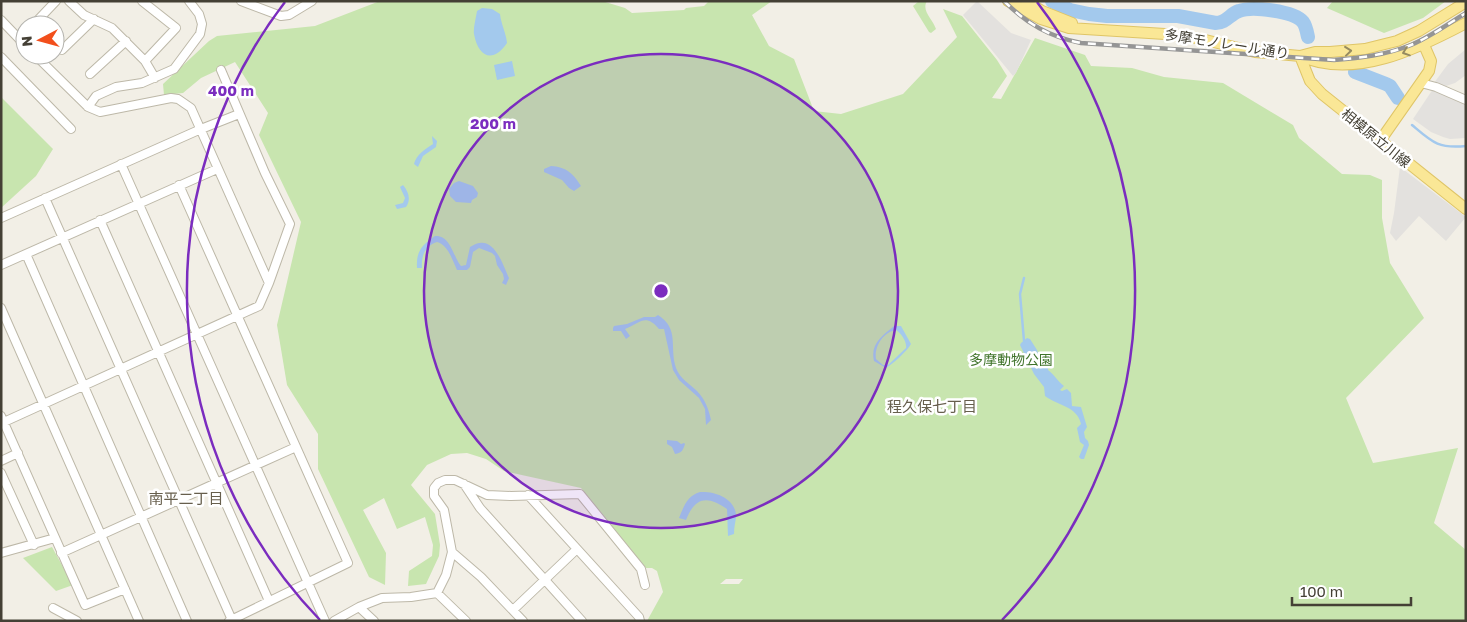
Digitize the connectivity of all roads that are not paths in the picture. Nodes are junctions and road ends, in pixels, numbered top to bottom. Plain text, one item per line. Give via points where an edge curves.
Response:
1 (56, 1) edge
2 (69, 1) edge
3 (142, 1) edge
4 (189, 1) edge
5 (241, 1) edge
6 (1008, 1) edge
7 (1026, 1) edge
8 (310, 2) edge
9 (1466, 2) edge
10 (43, 15) edge
11 (94, 19) junction
12 (1, 20) edge
13 (1466, 23) edge
14 (1094, 30) junction
15 (15, 35) edge
16 (126, 41) junction
17 (1424, 45) junction
18 (65, 47) edge
19 (1300, 56) junction
20 (1, 57) edge
21 (145, 61) junction
22 (45, 65) edge
23 (220, 70) dead end
24 (90, 74) dead end
25 (155, 78) junction
26 (1421, 82) junction
27 (1466, 100) edge
28 (88, 107) junction
29 (239, 114) junction
30 (72, 129) dead end
31 (201, 129) junction
32 (1380, 141) junction
33 (121, 164) junction
34 (217, 168) junction
35 (179, 185) junction
36 (45, 198) junction
37 (139, 203) junction
38 (1466, 210) edge
39 (1, 218) edge
40 (100, 220) junction
41 (63, 237) junction
42 (26, 254) junction
43 (1, 265) edge
44 (269, 283) junction
45 (1, 308) edge
46 (238, 316) junction
47 (197, 335) junction
48 (159, 352) junction
49 (120, 369) junction
50 (83, 386) junction
51 (44, 404) junction
52 (3, 419) edge
53 (296, 447) junction
54 (18, 453) junction
55 (1, 461) edge
56 (255, 466) junction
57 (1, 474) edge
58 (216, 483) junction
59 (464, 484) junction
60 (528, 495) junction
61 (178, 500) junction
62 (141, 517) junction
63 (101, 535) junction
64 (55, 538) junction
65 (34, 545) junction
66 (577, 549) junction
67 (452, 552) junction
68 (1, 553) edge
69 (61, 553) junction
70 (544, 580) junction
71 (308, 582) junction
72 (645, 585) dead end
73 (125, 589) junction
74 (437, 592) junction
75 (269, 601) junction
76 (359, 607) junction
77 (53, 608) dead end
78 (513, 610) junction
79 (230, 620) edge
80 (77, 621) edge
81 (139, 621) edge
82 (187, 621) edge
83 (325, 621) edge
84 (334, 621) edge
85 (374, 621) edge
86 (466, 621) edge
87 (523, 621) edge
88 (582, 621) edge
89 (640, 621) edge

1 - 10 street
2 - 11 street via 84,15
3 - 21 street via 176,28
4 - 25 street via 199,14 200,34 174,69
5 - 8 street via 281,16 289,15
6 - 14 main road, 多摩モノレール通り via 1050,23
7 - 14 main road, 多摩モノレール通り via 1052,16
19 -> 9 main road, 多摩モノレール通り via 1366,49 1397,41
11 - 16 street via 112,28
11 - 18 street
12 - 15 street
13 - 17 main road, 多摩モノレール通り
14 - 19 main road, 多摩モノレール通り via 1197,38 1254,52
16 - 21 street
16 - 24 street
17 -> 19 main road, 多摩モノレール通り via 1383,59 1346,64 1315,62
17 - 26 main road via 1431,67
19 - 32 main road, 相模原立川線 via 1316,88
20 - 30 street
21 - 25 street
22 - 28 street
23 - 29 street
25 - 28 street via 109,90 96,96
26 - 27 street
26 - 32 main road
28 - 31 street via 100,112 178,99 191,108
29 - 31 street
29 - 44 street via 290,224
31 - 33 street
31 - 34 street
32 - 38 main road, 相模原立川線
33 - 36 street
33 - 37 street
34 - 35 street
34 - 44 street
35 - 37 street
35 - 46 street
36 - 39 street
36 - 41 street
37 - 40 street
37 - 47 street
40 - 41 street
40 - 48 street
41 - 42 street
41 - 49 street
42 - 43 street
42 - 50 street
44 - 46 street via 259,306
45 - 51 street
46 - 47 street
46 - 53 street
47 - 48 street
47 - 56 street
48 - 49 street
48 - 58 street
49 - 50 street
49 - 61 street
50 - 51 street
50 - 62 street
51 - 52 street
51 - 63 street
52 - 54 street
53 - 56 street
53 - 71 street via 348,563
54 - 55 street
54 - 64 street
56 - 58 street
56 - 71 street
57 - 65 street
58 - 61 street
58 - 75 street
59 - 60 street via 487,495
59 - 67 street via 445,480 434,488 434,496 444,510
59 - 70 street via 480,508
60 - 66 street
60 - 72 street via 580,494 641,569
61 - 62 street
61 - 79 street
62 - 63 street
62 - 82 street
63 - 69 street
63 - 73 street
64 - 65 street
64 - 69 street
65 - 68 street
66 - 70 street
66 - 89 street
67 - 74 street
67 - 78 street
69 - 73 street via 85,605
70 - 78 street
70 - 88 street
71 - 75 street
71 - 83 street
73 - 81 street
74 - 76 street via 390,596
74 - 86 street
75 - 79 street
76 - 84 street
76 - 85 street
77 - 80 street
78 - 87 street

